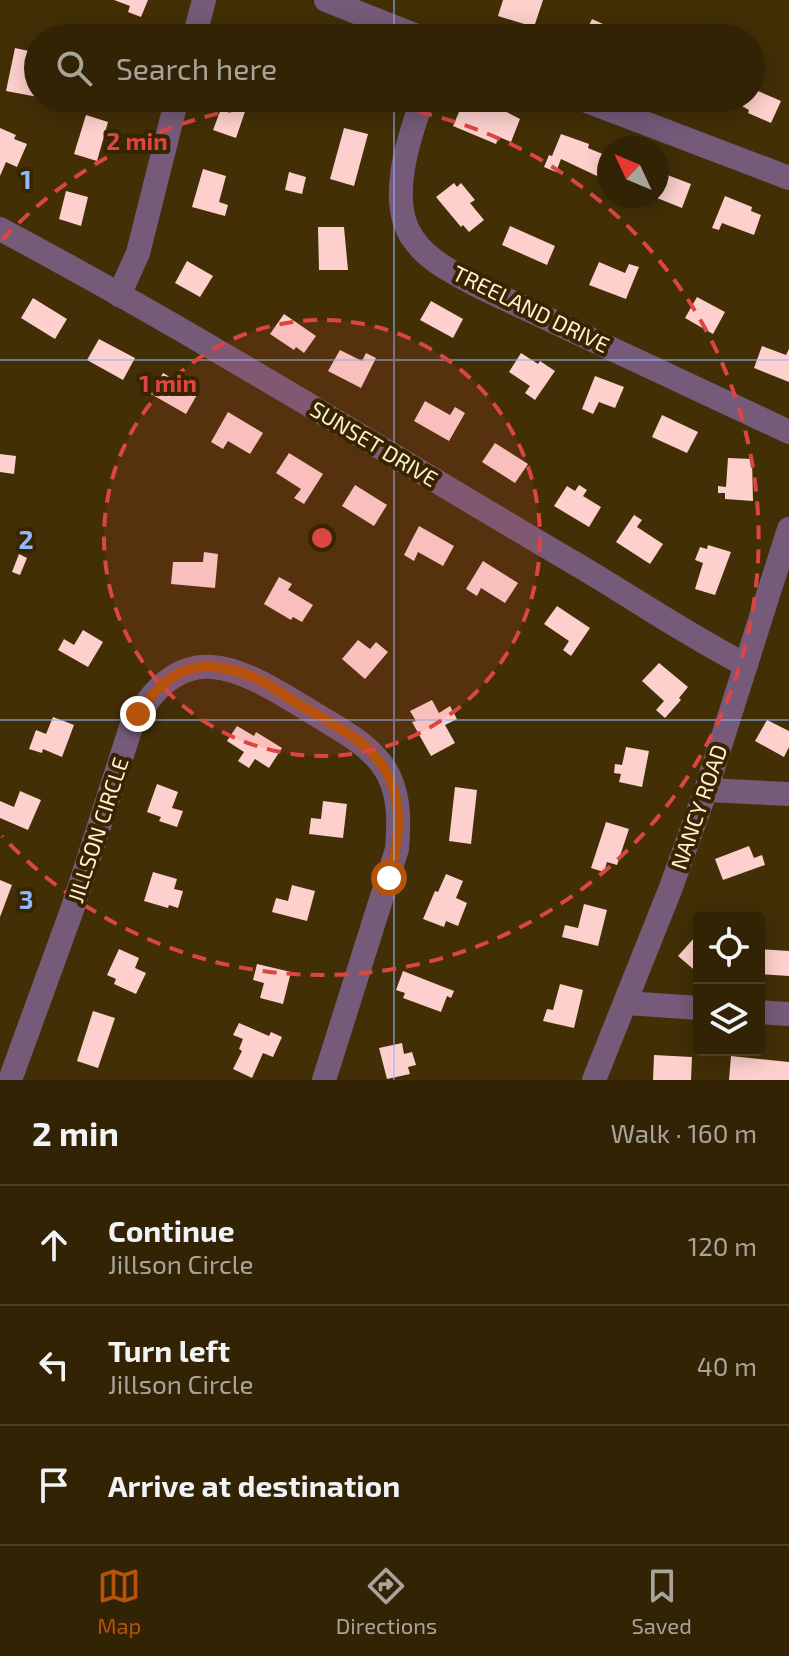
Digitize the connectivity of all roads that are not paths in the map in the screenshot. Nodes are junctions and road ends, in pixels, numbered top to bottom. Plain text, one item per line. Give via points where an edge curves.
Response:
1 (204, 0) edge
2 (326, 0) edge
3 (198, 24) edge
4 (387, 24) edge
5 (173, 112) edge
6 (418, 112) edge
7 (616, 112) edge
8 (789, 178) edge
9 (0, 229) edge
10 (119, 295) junction
11 (789, 432) edge
12 (789, 529) edge
13 (746, 665) junction
14 (706, 790) junction
15 (789, 794) edge
16 (626, 1003) junction
17 (693, 1008) edge
18 (765, 1012) edge
19 (789, 1014) edge
20 (10, 1080) edge
21 (324, 1080) edge
22 (594, 1080) edge

1 - 3 street
2 - 4 street
5 - 10 street via 138,253
6 - 11 street, TREELAND DRIVE via 400,196 403,220 419,247 484,289
7 - 8 street
9 - 10 street, SUNSET DRIVE
10 - 13 street, SUNSET DRIVE
12 - 13 street, NANCY ROAD
13 - 14 street, NANCY ROAD
14 - 15 street
14 - 16 street, NANCY ROAD
16 - 17 street
16 - 22 street, NANCY ROAD
18 - 19 street
20 - 21 street, JILLSON CIRCLE via 131,727 167,679 200,667 255,677 358,740 388,773 396,793 397,849

